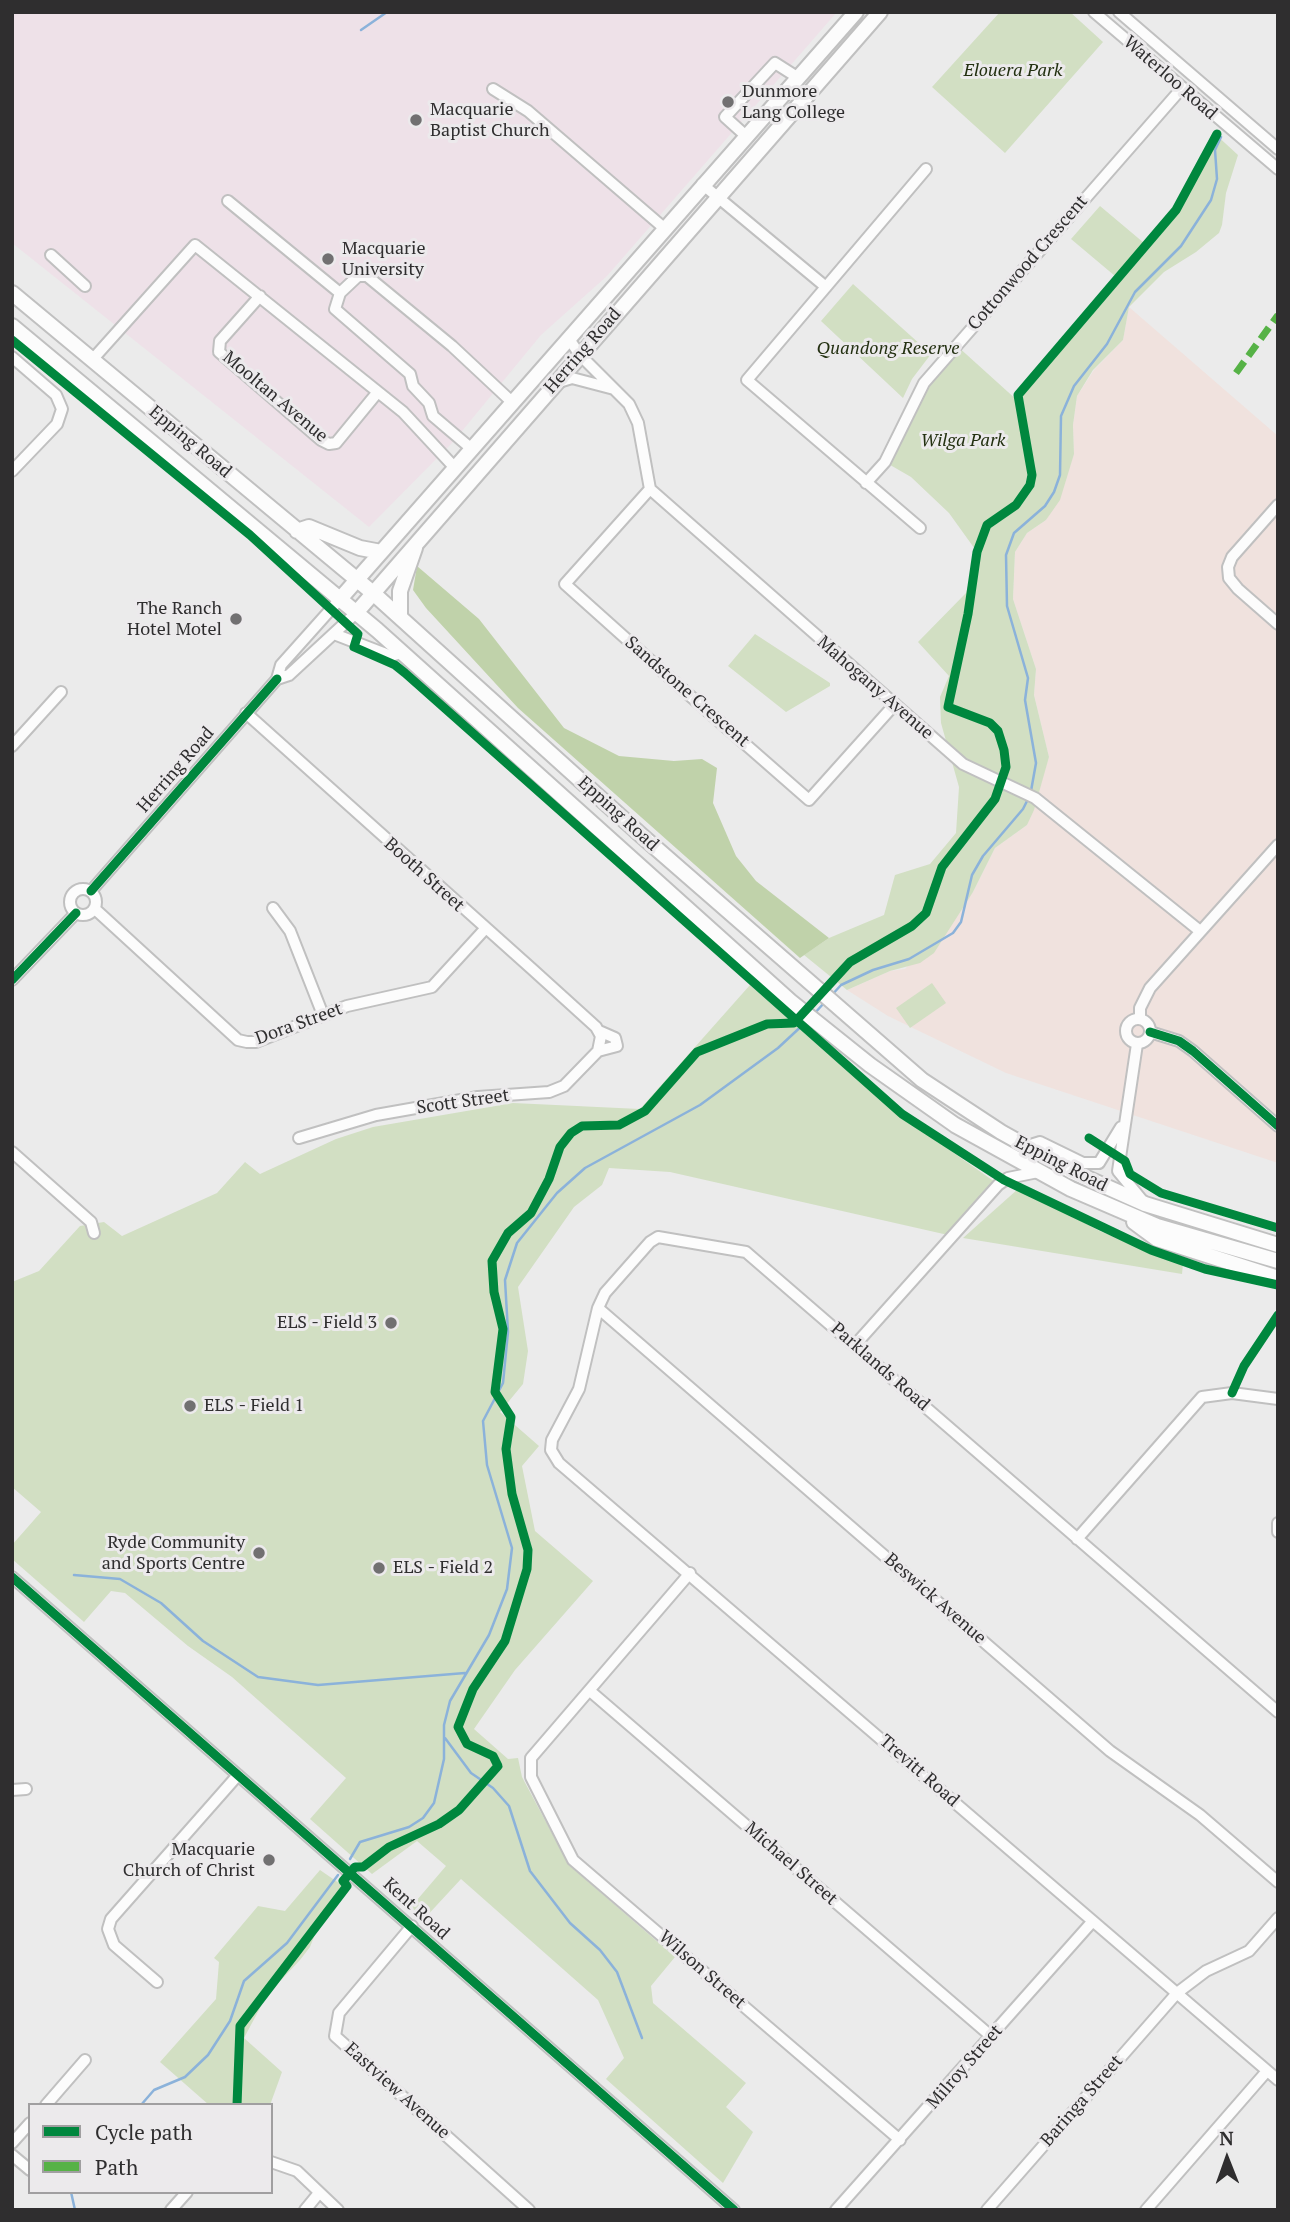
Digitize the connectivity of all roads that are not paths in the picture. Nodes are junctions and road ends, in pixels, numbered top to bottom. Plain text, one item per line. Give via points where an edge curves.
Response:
1 (856, 12) edge
2 (880, 12) edge
3 (1094, 12) edge
4 (1119, 12) edge
5 (797, 77) junction
6 (1182, 88) junction
7 (493, 89) dead end
8 (746, 135) junction
9 (1278, 149) edge
10 (1278, 169) edge
11 (926, 170) dead end
12 (702, 184) junction
13 (717, 196) junction
14 (228, 201) dead end
15 (664, 228) junction
16 (51, 255) dead end
17 (85, 286) dead end
18 (826, 287) junction
19 (12, 293) edge
20 (340, 293) junction
21 (260, 296) junction
22 (12, 326) edge
23 (569, 339) junction
24 (580, 355) junction
25 (12, 357) edge
26 (92, 360) junction
27 (551, 386) junction
28 (616, 389) junction
29 (377, 393) junction
30 (513, 403) junction
31 (473, 450) junction
32 (456, 469) junction
33 (12, 471) edge
34 (866, 483) junction
35 (650, 489) junction
36 (1278, 505) edge
37 (920, 528) dead end
38 (297, 531) junction
39 (416, 544) junction
40 (381, 552) junction
41 (357, 579) junction
42 (373, 593) junction
43 (340, 599) junction
44 (356, 613) junction
45 (400, 616) junction
46 (1278, 624) edge
47 (334, 635) junction
48 (401, 653) junction
49 (277, 679) junction
50 (61, 692) dead end
51 (895, 704) junction
52 (246, 713) junction
53 (12, 746) edge
54 (1278, 845) edge
55 (91, 891) junction
56 (273, 908) dead end
57 (95, 909) junction
58 (76, 913) junction
59 (485, 929) junction
60 (1200, 931) junction
61 (12, 980) edge
62 (323, 1014) junction
63 (1140, 1019) junction
64 (1150, 1032) junction
65 (600, 1034) joint
66 (1137, 1044) junction
67 (1123, 1124) junction
68 (1278, 1126) edge
69 (299, 1138) dead end
70 (1024, 1147) junction
71 (12, 1152) edge
72 (1038, 1172) junction
73 (1145, 1204) junction
74 (1119, 1211) junction
75 (94, 1233) dead end
76 (1278, 1245) edge
77 (1278, 1261) edge
78 (1278, 1278) edge
79 (598, 1308) junction
80 (855, 1345) junction
81 (1278, 1399) edge
82 (559, 1463) joint
83 (1278, 1523) edge
84 (1278, 1532) edge
85 (1077, 1539) junction
86 (690, 1573) junction
87 (12, 1577) edge
88 (590, 1691) junction
89 (1278, 1712) edge
90 (238, 1775) junction
91 (26, 1789) dead end
92 (12, 1790) edge
93 (1278, 1882) edge
94 (1278, 1918) edge
95 (1092, 1922) junction
96 (412, 1926) junction
97 (156, 1982) dead end
98 (1177, 1993) junction
99 (992, 2037) junction
100 (85, 2060) dead end
101 (1267, 2071) junction
102 (1278, 2080) edge
103 (48, 2103) edge
104 (28, 2125) edge
105 (900, 2140) junction
106 (12, 2143) edge
107 (273, 2163) edge
108 (319, 2193) junction
109 (185, 2194) edge
110 (171, 2210) edge
111 (305, 2210) edge
112 (338, 2210) edge
113 (529, 2210) edge
114 (734, 2210) edge
115 (836, 2210) edge
116 (987, 2210) edge
117 (1146, 2210) edge

1 - 5 main road, Herring Road
2 - 13 main road, Herring Road
3 - 6 street, Waterloo Road
4 - 9 street, Waterloo Road
5 - 8 main road, Herring Road
5 - 8 street via 775,63 725,117
6 - 10 street, Waterloo Road
6 - 34 street, Cottonwood Crescent via 924,383 885,462
7 - 15 street via 528,111
8 - 12 main road, Herring Road
11 - 18 street
12 - 13 street
12 - 15 main road, Herring Road
13 - 18 street
13 - 24 main road, Herring Road
14 - 20 street
15 - 23 main road, Herring Road
16 - 17 street
18 - 34 street via 747,380
19 - 26 main road, Epping Road
20 - 30 street via 358,276 367,276
20 - 31 street via 335,309 410,374 433,416
21 - 26 street via 195,245
21 - 29 street
21 - 29 street, Mooltan Avenue via 220,341 219,352 321,440 336,443
22 - 43 main road, Epping Road
23 - 24 street
23 - 30 main road, Herring Road
24 - 27 main road, Herring Road
24 - 28 street
25 - 33 street via 56,395 62,409 57,424
26 - 38 main road, Epping Road
27 - 28 street via 572,378
27 - 39 main road, Herring Road
28 - 35 street via 638,423
29 - 32 street via 403,412
30 - 31 main road, Herring Road
31 - 32 main road, Herring Road
32 - 40 main road, Herring Road
34 - 37 street
35 - 51 street, Mahogany Avenue
35 - 51 street, Sandstone Crescent via 565,584 680,687 809,800
36 - 46 street via 1228,567 1229,578 1238,589
38 - 40 main road via 309,527
38 - 41 main road, Epping Road
39 - 42 main road, Herring Road
39 - 45 main road via 400,591
40 - 41 main road, Herring Road
41 - 42 main road, Epping Road
41 - 43 main road, Herring Road
42 - 44 main road, Herring Road
42 - 45 main road, Epping Road
43 - 44 main road, Epping Road
43 - 49 street, Herring Road via 281,665
44 - 47 street, Herring Road
44 - 48 main road, Epping Road
45 - 70 main road, Epping Road via 856,1024 922,1080
47 - 48 street via 391,656
47 - 49 street, Herring Road via 289,675
48 - 72 main road, Epping Road via 841,1044 936,1112
49 - 52 street, Herring Road
50 - 53 street
51 - 60 street, Mahogany Avenue via 963,764 1035,798
52 - 55 street, Herring Road
52 - 59 street, Booth Street
54 - 60 street
55 - 57 street via 97,901
55 - 58 street via 82,889 71,897
56 - 62 street via 290,931
57 - 58 street via 88,915
57 - 62 street, Dora Street via 238,1040 256,1042
58 - 61 street
59 - 62 street, Dora Street via 432,987
59 - 65 street, Booth Street
60 - 63 street via 1150,988
63 - 64 street
63 - 66 street via 1130,1021 1126,1029 1128,1038
64 - 66 street via 1147,1040
64 - 68 street via 1193,1051
65 - 69 street, Scott Street via 598,1051 564,1086 549,1092 478,1097 376,1115
66 - 67 street
67 - 70 street via 1099,1163 1083,1163 1040,1142
67 - 73 street via 1118,1171
70 - 73 main road, Epping Road
71 - 75 street via 92,1222
72 - 74 main road, Epping Road
72 - 80 street via 1003,1181
73 - 76 main road, Epping Road
74 - 77 main road, Epping Road
74 - 78 main road via 1157,1239
79 - 80 street, Parklands Road via 605,1293 650,1242 667,1237 746,1252
79 - 82 street, Parklands Road via 579,1389 552,1440 551,1450
79 - 93 street, Beswick Avenue via 1110,1751 1200,1815
80 - 85 street, Parklands Road
81 - 85 street via 1231,1393 1202,1397
82 - 86 street, Trevitt Road
83 - 84 street
85 - 89 street, Parklands Road
86 - 88 street
86 - 95 street, Trevitt Road
87 - 90 street, Kent Road
88 - 99 street, Michael Street
88 - 105 street, Wilson Street via 531,1758 531,1777 573,1860
90 - 96 street, Kent Road
90 - 97 street via 111,1919 108,1929 114,1945
91 - 92 street
94 - 98 street, Baringa Street via 1249,1951 1206,1971
95 - 98 street, Trevitt Road
95 - 99 street, Milroy Street
96 - 113 street, Eastview Avenue via 339,2013 335,2036
96 - 114 street, Kent Road
98 - 101 street, Trevitt Road
98 - 116 street, Baringa Street
99 - 105 street, Milroy Street
100 - 103 street
101 - 102 street, Trevitt Road
101 - 117 street
104 - 106 street
105 - 115 street, Milroy Street
107 - 108 street via 298,2171
108 - 111 street
108 - 112 street
109 - 110 street

